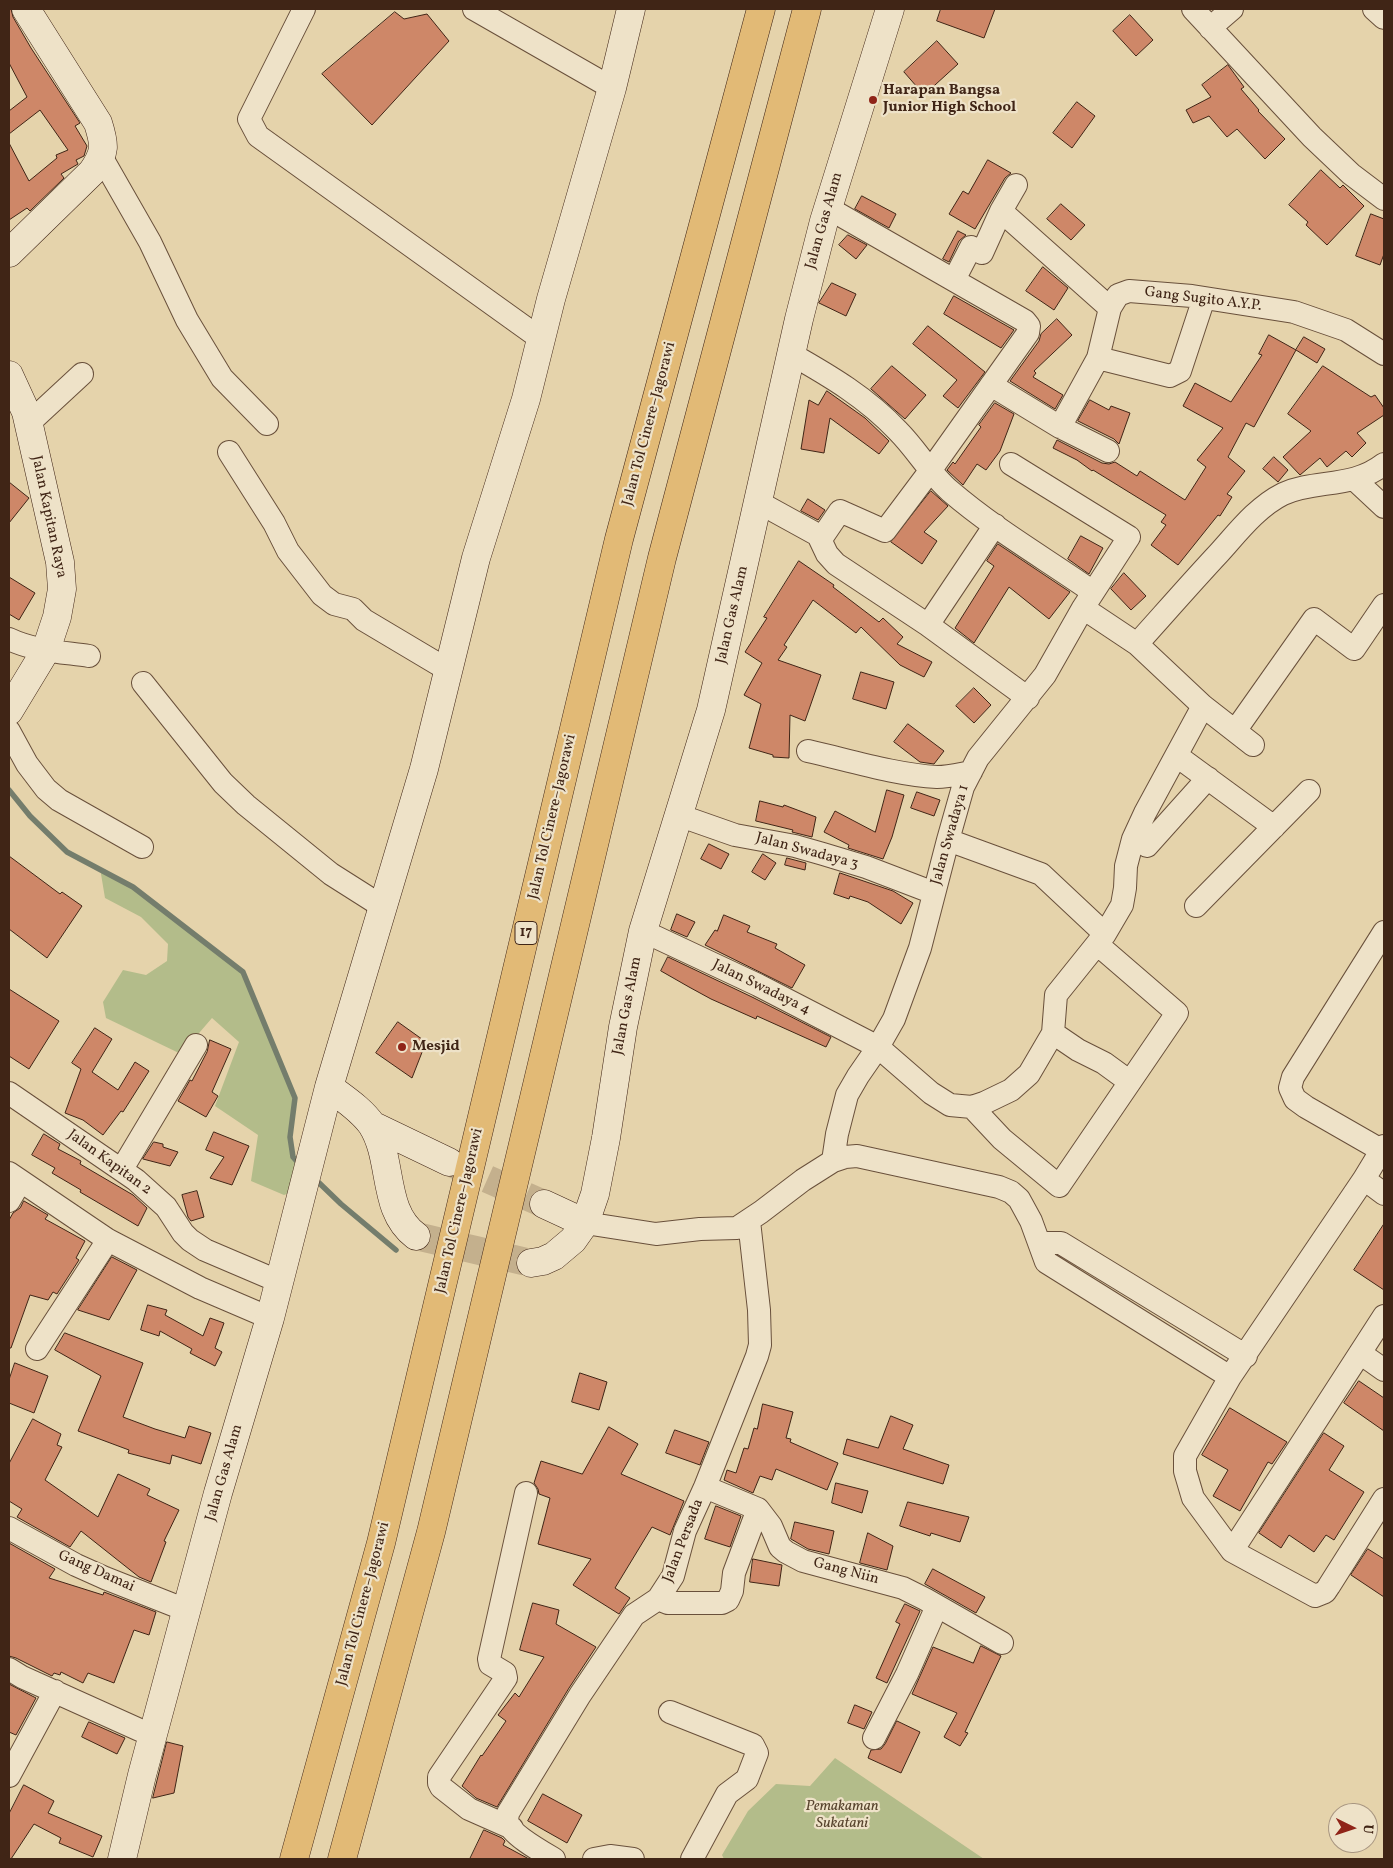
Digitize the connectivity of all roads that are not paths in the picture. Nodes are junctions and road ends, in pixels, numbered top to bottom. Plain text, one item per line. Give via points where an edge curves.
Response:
1 (26, 9) edge
2 (304, 9) edge
3 (474, 9) edge
4 (631, 9) edge
5 (761, 9) edge
6 (807, 9) edge
7 (890, 9) edge
8 (1193, 9) edge
9 (1232, 9) edge
10 (1374, 9) edge
11 (1384, 18) edge
12 (1210, 28) junction
13 (612, 88) junction
14 (102, 158) junction
15 (1016, 185) dead end
16 (1384, 198) edge
17 (828, 208) junction
18 (1001, 211) junction
19 (9, 253) edge
20 (954, 280) junction
21 (1204, 298) junction
22 (1110, 308) junction
23 (541, 340) junction
24 (791, 354) junction
25 (1384, 354) edge
26 (1098, 358) junction
27 (82, 374) dead end
28 (9, 375) edge
29 (991, 385) junction
30 (28, 424) junction
31 (266, 424) dead end
32 (1060, 427) junction
33 (1108, 451) dead end
34 (229, 452) dead end
35 (1011, 464) dead end
36 (1384, 464) edge
37 (930, 471) junction
38 (1354, 479) junction
39 (758, 502) junction
40 (1384, 507) edge
41 (995, 525) junction
42 (821, 539) junction
43 (1088, 600) junction
44 (1384, 605) edge
45 (928, 625) junction
46 (9, 639) edge
47 (1137, 644) junction
48 (46, 650) junction
49 (90, 656) dead end
50 (448, 670) junction
51 (143, 683) dead end
52 (1028, 698) junction
53 (1203, 706) junction
54 (9, 711) edge
55 (9, 731) edge
56 (1235, 731) junction
57 (1254, 745) dead end
58 (808, 751) dead end
59 (1177, 756) junction
60 (971, 772) junction
61 (1208, 778) junction
62 (1309, 791) dead end
63 (678, 815) junction
64 (1274, 827) junction
65 (948, 840) junction
66 (1147, 846) dead end
67 (142, 848) dead end
68 (934, 893) junction
69 (1196, 906) dead end
70 (383, 907) junction
71 (643, 931) junction
72 (1384, 932) edge
73 (1101, 939) junction
74 (1053, 1033) junction
75 (196, 1045) dead end
76 (878, 1047) junction
77 (1130, 1082) junction
78 (329, 1087) junction
79 (9, 1093) edge
80 (972, 1107) junction
81 (372, 1125) junction
82 (1383, 1148) edge
83 (833, 1161) junction
84 (449, 1162) tunnel mouth
85 (122, 1169) junction
86 (15, 1177) edge
87 (1364, 1180) junction
88 (1384, 1194) edge
89 (9, 1201) edge
90 (544, 1204) tunnel mouth
91 (749, 1220) junction
92 (585, 1223) junction
93 (416, 1236) tunnel mouth
94 (108, 1240) junction
95 (1040, 1244) junction
96 (531, 1263) tunnel mouth
97 (280, 1282) junction
98 (1384, 1316) edge
99 (270, 1318) junction
100 (37, 1349) dead end
101 (1360, 1354) junction
102 (1246, 1356) junction
103 (1384, 1370) edge
104 (1230, 1377) junction
105 (705, 1488) junction
106 (526, 1493) dead end
107 (1384, 1499) edge
108 (758, 1510) junction
109 (1377, 1527) edge
110 (9, 1528) edge
111 (1232, 1551) junction
112 (658, 1599) junction
113 (937, 1606) junction
114 (186, 1610) junction
115 (1002, 1643) dead end
116 (9, 1669) edge
117 (55, 1691) junction
118 (670, 1712) dead end
119 (153, 1736) junction
120 (874, 1738) dead end
121 (9, 1776) edge
122 (512, 1828) junction
123 (122, 1859) edge
124 (294, 1859) edge
125 (342, 1859) edge
126 (554, 1859) edge
127 (594, 1859) edge
128 (632, 1859) edge
129 (692, 1859) edge

1 - 14 main road via 98,123 103,143
2 - 23 street via 249,119 258,136
3 - 13 street
4 - 13 main road, Jalan Gas Alam
5 - 124 highway, Jalan Tol Cinere–Jagorawi / 17 via 619,539 381,1543
6 - 125 highway via 662,558 434,1522
7 - 17 main road, Jalan Gas Alam
8 - 12 street
9 - 12 street
10 - 11 street
12 - 16 street via 1331,156
13 - 23 main road, Jalan Gas Alam
14 - 19 main road via 92,172
14 - 31 street via 150,242 186,320 222,378
15 - 18 street
17 - 20 street
17 - 24 main road, Jalan Gas Alam
18 - 20 street via 982,253 972,247
18 - 22 street
20 - 29 street via 1029,326 1028,334
21 - 22 street, Gang Sugito A.Y.P. via 1129,291 1118,296
21 - 25 street, Gang Sugito A.Y.P. via 1294,312 1346,330
21 - 26 street via 1180,371 1170,376
22 - 26 street
23 - 50 main road, Jalan Gas Alam via 476,558
24 - 37 street via 834,378 878,412
24 - 39 main road, Jalan Gas Alam
26 - 32 street
27 - 30 street
28 - 30 main road, Jalan Kapitan Raya
29 - 32 street
29 - 37 street
30 - 48 main road, Jalan Kapitan Raya via 62,575 57,617
32 - 33 street
34 - 50 street via 274,523 288,552 322,594 334,604 353,609 364,620
35 - 43 street, Jalan Swadaya 1 via 1129,537
36 - 38 street
37 - 41 street
37 - 42 street via 885,531 840,511
38 - 40 street
38 - 47 street via 1304,488 1270,502 1239,531
39 - 42 street
39 - 63 main road, Jalan Gas Alam via 711,710
41 - 43 street
41 - 45 street
42 - 45 street via 827,554 836,564
43 - 47 street
43 - 52 street, Jalan Swadaya 1
44 - 56 street via 1354,649 1314,619
45 - 52 street
46 - 48 street via 23,646
47 - 53 street
48 - 49 street
48 - 54 main road, Jalan Kapitan Raya
50 - 70 main road, Jalan Gas Alam via 424,770
51 - 70 street via 223,783 246,805 331,874
52 - 60 street, Jalan Swadaya 1 via 978,758
53 - 56 street
53 - 59 street
55 - 67 street via 27,764 46,789 59,800
56 - 57 street
58 - 60 street via 938,777
59 - 61 street
59 - 73 street via 1133,839 1122,905
60 - 65 street, Jalan Swadaya 1 via 963,787
61 - 64 street
61 - 66 street
62 - 64 street
63 - 68 street, Jalan Swadaya 3 via 735,834 823,854
63 - 71 main road, Jalan Gas Alam
64 - 69 street
65 - 68 street, Jalan Swadaya 1
65 - 73 street via 1041,874
68 - 76 street, Jalan Swadaya 1 via 909,980 894,1019
70 - 78 main road, Jalan Gas Alam
71 - 76 street, Jalan Swadaya 4
71 - 92 main road, Jalan Gas Alam via 623,1027 601,1169
72 - 82 street via 1293,1078 1290,1088 1295,1099 1306,1107
73 - 74 street via 1056,995
73 - 77 street via 1177,1013
74 - 77 street
74 - 80 street via 1029,1074 1010,1090
75 - 85 street
76 - 80 street, Jalan Swadaya 4 via 931,1093 950,1105
76 - 83 street, Jalan Swadaya 1 via 847,1096
77 - 80 street via 1059,1186 1002,1139
78 - 81 main road
78 - 97 main road, Jalan Gas Alam
79 - 85 street, Jalan Kapitan 2
81 - 84 main road
81 - 93 main road via 400,1219
82 - 87 street
83 - 91 street
83 - 95 street via 857,1156 1011,1192 1025,1208
85 - 97 street, Jalan Kapitan 2 via 166,1207 190,1240 205,1250
86 - 89 street
86 - 94 street
87 - 88 street
87 - 102 street
90 - 92 main road
91 - 92 street via 737,1228 656,1234
91 - 105 street, Jalan Persada via 760,1335 758,1356
92 - 96 main road, Jalan Gas Alam via 558,1253
94 - 99 street via 200,1288
94 - 100 street
95 - 102 street via 1061,1243
95 - 104 street via 1046,1262
97 - 99 main road, Jalan Gas Alam
98 - 101 street
99 - 114 main road, Jalan Gas Alam
101 - 103 street
101 - 111 street
102 - 104 street
104 - 111 street via 1185,1456 1185,1471 1193,1498
105 - 108 street
105 - 112 street, Jalan Persada via 685,1531 673,1576
106 - 122 street via 489,1659 490,1664 506,1673 506,1678 439,1777 442,1787 469,1809
107 - 109 street
108 - 112 street via 734,1573 728,1600 722,1603 668,1603
108 - 113 street, Gang Niin via 771,1526 780,1546 803,1561 903,1588
109 - 111 street via 1325,1592 1315,1596
110 - 114 street, Gang Damai via 83,1568
112 - 122 street, Jalan Persada via 634,1615 580,1695 508,1812
113 - 115 street, Gang Niin
113 - 120 street
114 - 119 main road, Jalan Gas Alam
116 - 117 street
117 - 119 street
117 - 121 street
118 - 129 street via 753,1745 757,1753 747,1779 727,1794
119 - 123 main road, Jalan Gas Alam
122 - 126 street
127 - 128 street via 610,1856

